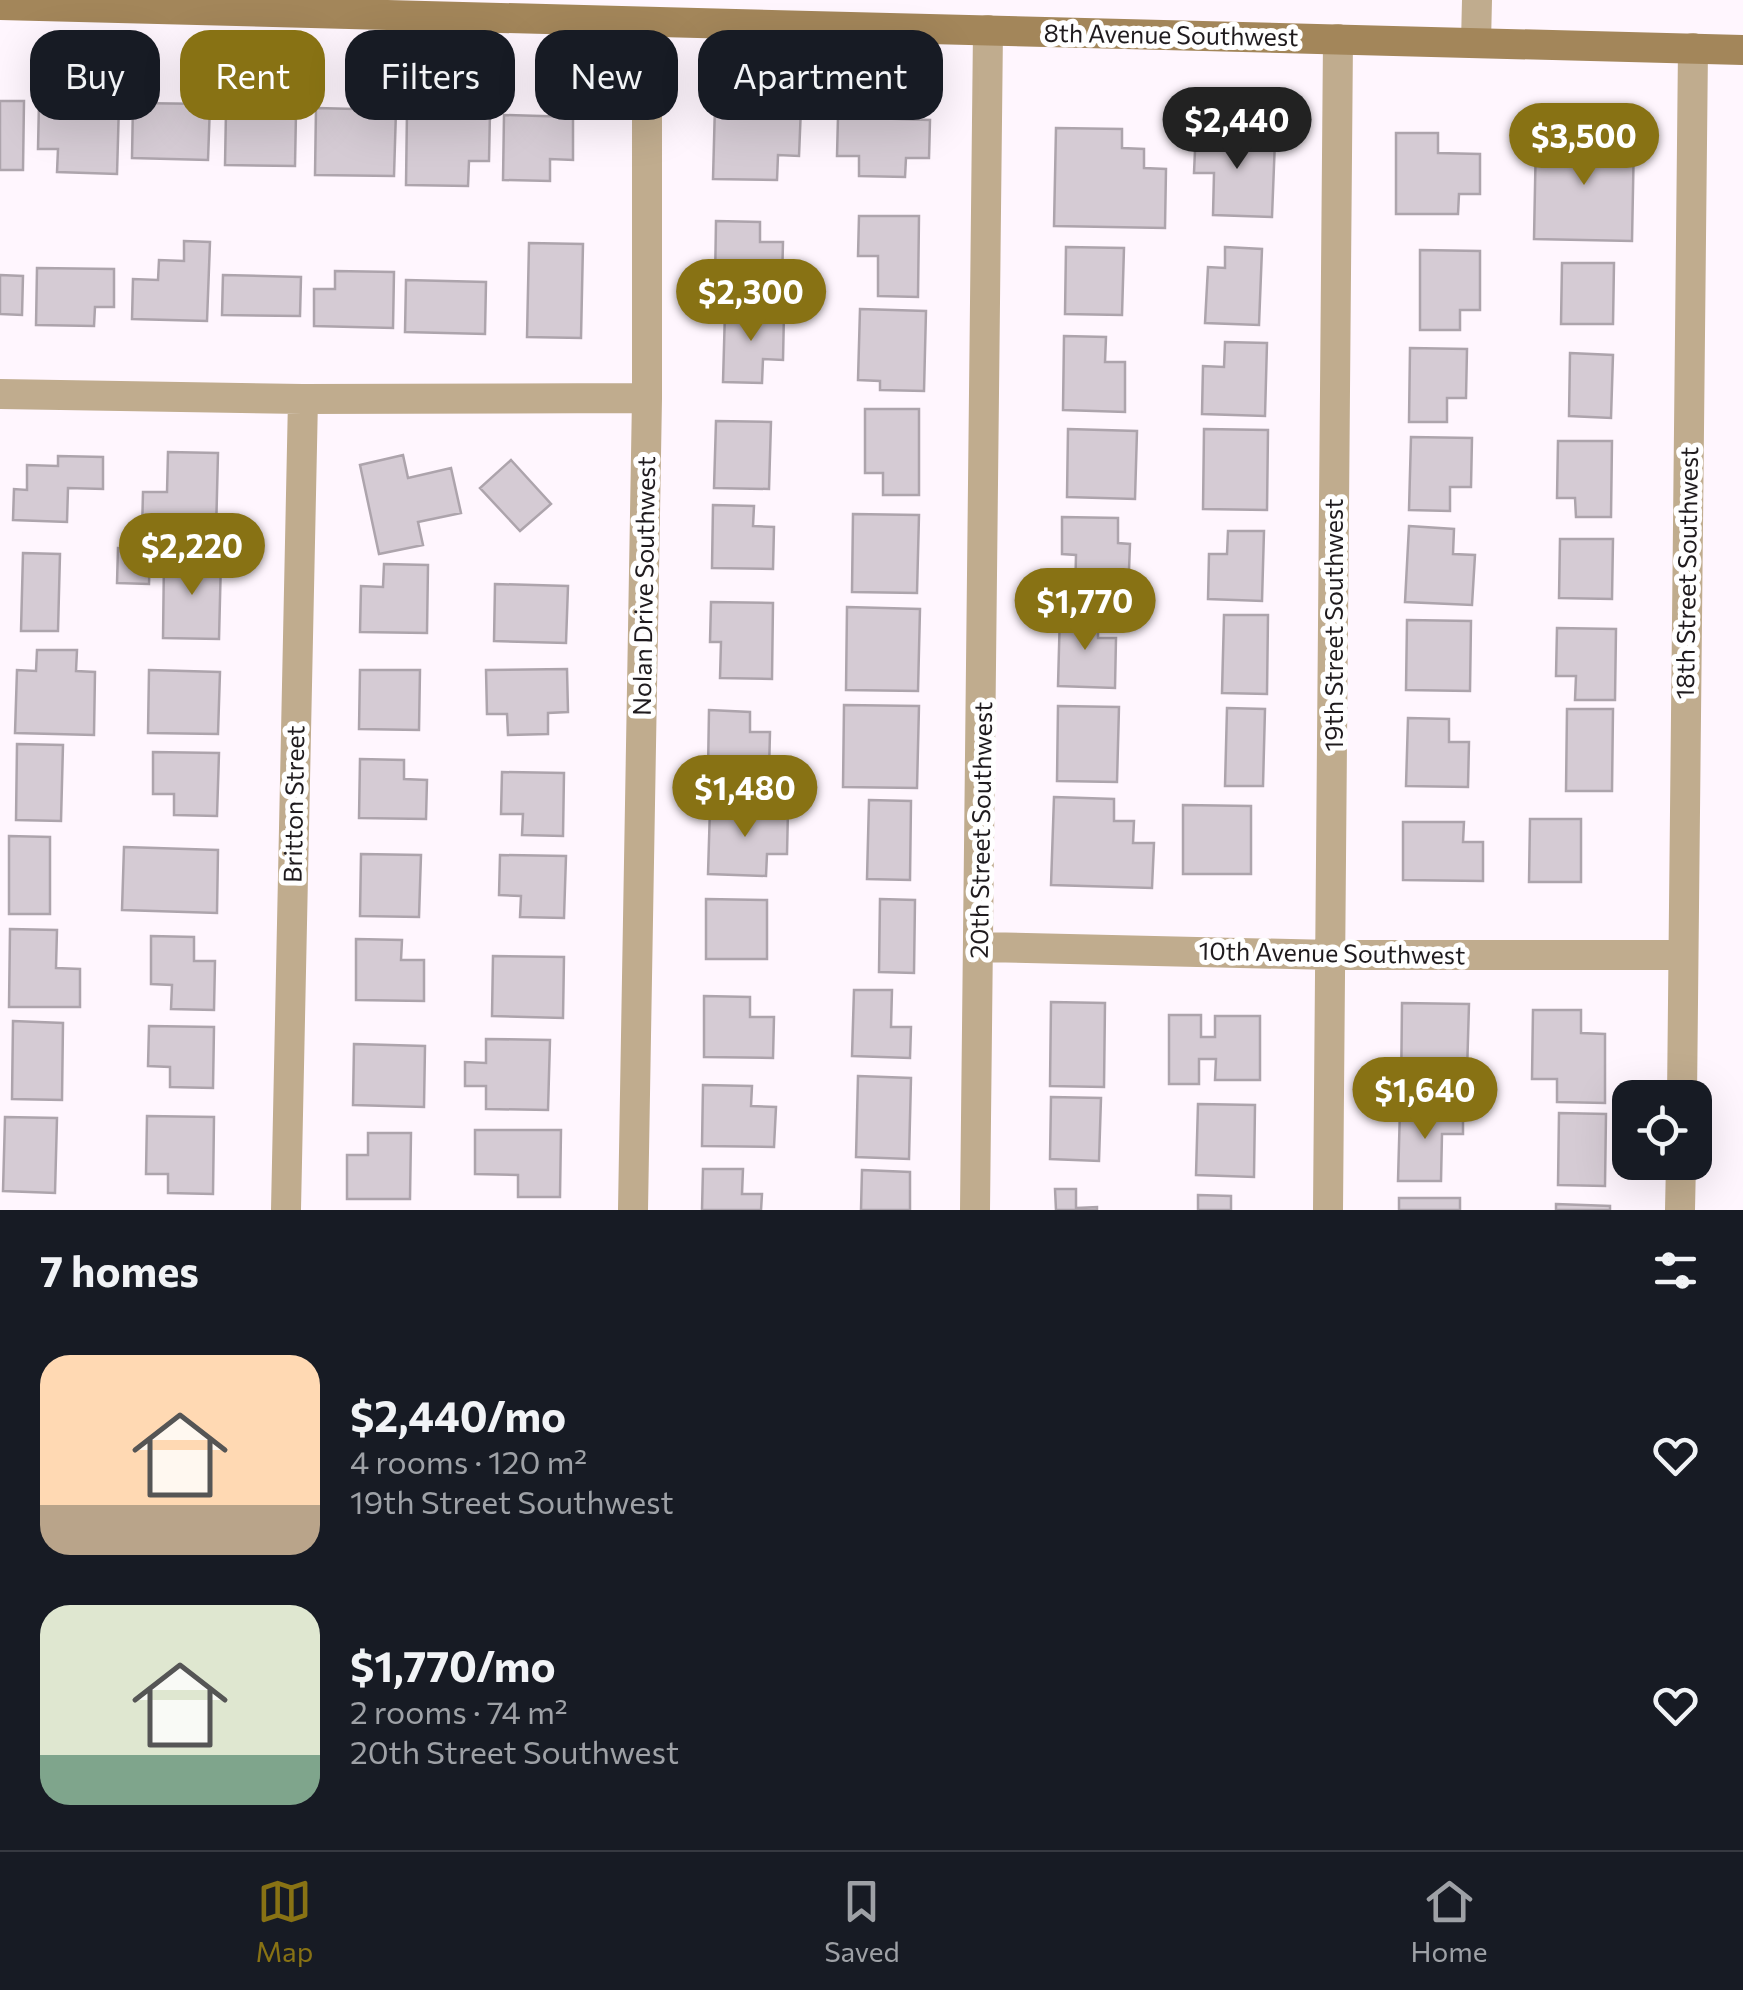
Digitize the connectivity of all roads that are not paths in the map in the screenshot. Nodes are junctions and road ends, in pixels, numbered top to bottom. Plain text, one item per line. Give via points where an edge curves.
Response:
1 (1477, 0) edge
2 (0, 5) edge
3 (485, 9) edge
4 (647, 22) junction
5 (988, 30) junction
6 (1338, 39) junction
7 (1476, 43) junction
8 (1693, 48) junction
9 (1743, 50) edge
10 (0, 394) edge
11 (647, 398) junction
12 (303, 399) junction
13 (980, 948) junction
14 (1332, 955) junction
15 (1684, 955) junction
16 (1682, 1080) edge
17 (1681, 1180) edge
18 (286, 1210) edge
19 (633, 1210) edge
20 (976, 1210) edge
21 (1328, 1210) edge
22 (1680, 1210) edge

1 - 7 street
2 - 3 street, 8th Avenue Southwest
3 - 4 street, 8th Avenue Southwest
4 - 5 street, 8th Avenue Southwest
4 - 11 street, Nolan Drive Southwest
5 - 6 street, 8th Avenue Southwest
5 - 13 street, 20th Street Southwest
6 - 7 street, 8th Avenue Southwest
6 - 14 street, 19th Street Southwest
7 - 8 street, 8th Avenue Southwest
8 - 9 street, 8th Avenue Southwest
8 - 15 street, 18th Street Southwest
10 - 12 street
11 - 12 street
11 - 19 street, Nolan Drive Southwest
12 - 18 street, Britton Street
13 - 14 street, 10th Avenue Southwest
13 - 20 street, 20th Street Southwest
14 - 15 street, 10th Avenue Southwest
14 - 21 street, 19th Street Southwest
15 - 16 street, 18th Street Southwest
17 - 22 street

